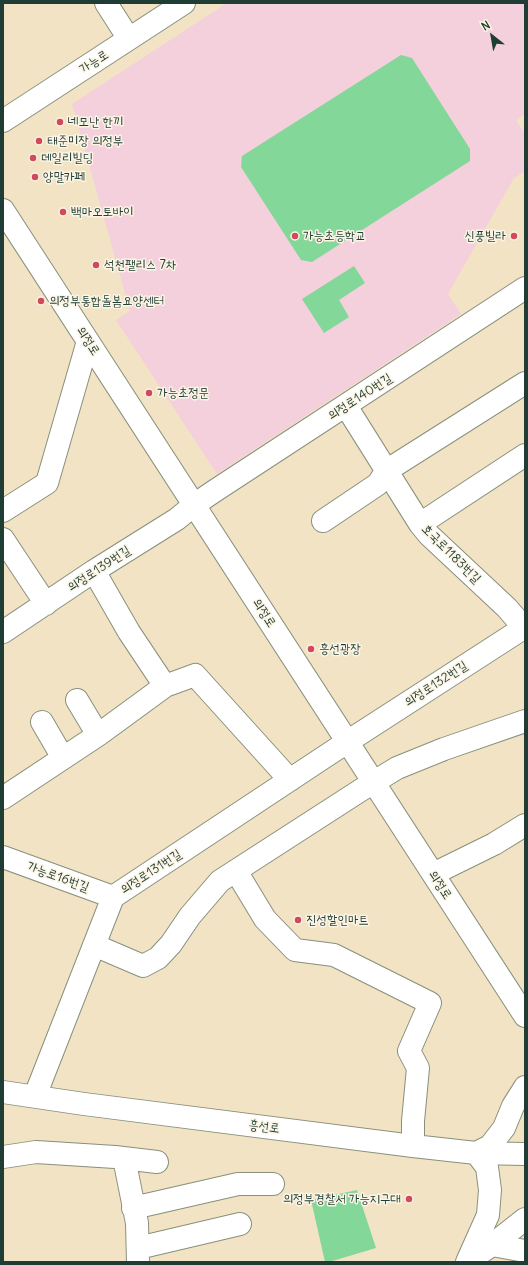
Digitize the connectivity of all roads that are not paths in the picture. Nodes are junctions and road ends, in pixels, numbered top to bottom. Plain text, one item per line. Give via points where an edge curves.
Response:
1 (106, 3) edge
2 (184, 3) edge
3 (129, 39) junction
4 (3, 121) edge
5 (3, 210) edge
6 (525, 288) edge
7 (88, 341) junction
8 (525, 383) edge
9 (346, 406) junction
10 (525, 455) edge
11 (386, 471) junction
12 (194, 505) junction
13 (3, 511) edge
14 (323, 521) dead end
15 (420, 524) junction
16 (3, 539) edge
17 (94, 571) junction
18 (46, 604) junction
19 (525, 628) edge
20 (3, 632) edge
21 (165, 686) junction
22 (77, 700) dead end
23 (525, 721) edge
24 (42, 722) dead end
25 (98, 735) junction
26 (347, 742) junction
27 (63, 758) junction
28 (290, 780) junction
29 (374, 782) junction
30 (3, 798) edge
31 (525, 825) edge
32 (3, 857) edge
33 (236, 871) junction
34 (433, 874) junction
35 (113, 897) junction
36 (94, 945) junction
37 (524, 1014) edge
38 (525, 1088) edge
39 (3, 1092) edge
40 (35, 1096) junction
41 (413, 1146) junction
42 (476, 1153) junction
43 (525, 1154) edge
44 (3, 1157) edge
45 (124, 1158) junction
46 (157, 1162) dead end
47 (273, 1184) dead end
48 (133, 1208) junction
49 (525, 1219) edge
50 (240, 1224) dead end
51 (492, 1245) junction
52 (525, 1251) edge
53 (138, 1255) edge
54 (467, 1262) edge

1 - 3 street
2 - 3 street, 가능로
3 - 4 street, 가능로
5 - 7 street, 의정로
6 - 9 street, 의정로140번길
7 - 12 street, 의정로
7 - 13 street via 47,483
8 - 11 street
9 - 11 street, 호국로1183번길
9 - 12 street, 의정로140번길
10 - 15 street
11 - 14 street via 378,484
11 - 15 street, 호국로1183번길
12 - 17 street, 의정로139번길 via 177,519
12 - 26 street, 의정로
15 - 19 street, 호국로1183번길 via 508,608
16 - 18 street
17 - 18 street, 의정로139번길
17 - 21 street via 129,632
18 - 20 street, 의정로139번길
19 - 26 street, 의정로132번길
21 - 25 street
21 - 28 street via 195,675
22 - 25 street
23 - 29 street via 444,749 397,768
24 - 27 street
25 - 27 street
26 - 28 street, 의정로131번길
26 - 29 street, 의정로
27 - 30 street
28 - 35 street, 의정로131번길
29 - 33 street
29 - 34 street, 의정로
31 - 34 street via 494,844
32 - 35 street, 가능로16번길
33 - 36 street via 220,881 158,958 142,966
33 - 41 street via 265,919 295,950 334,955 430,1002 409,1051 418,1068
34 - 37 street, 의정로
35 - 36 street, 의정로131번길
36 - 40 street, 의정로131번길
38 - 42 street via 513,1106 504,1128 490,1146
39 - 40 street, 흥선로
40 - 41 street, 흥선로
41 - 42 street, 흥선로
42 - 43 street, 흥선로
42 - 54 street via 486,1167 490,1190 488,1215
44 - 45 street via 36,1152
45 - 46 street
45 - 48 street
47 - 48 street via 238,1184
48 - 53 street via 137,1224
49 - 51 street
50 - 53 street
51 - 52 street
51 - 54 street

